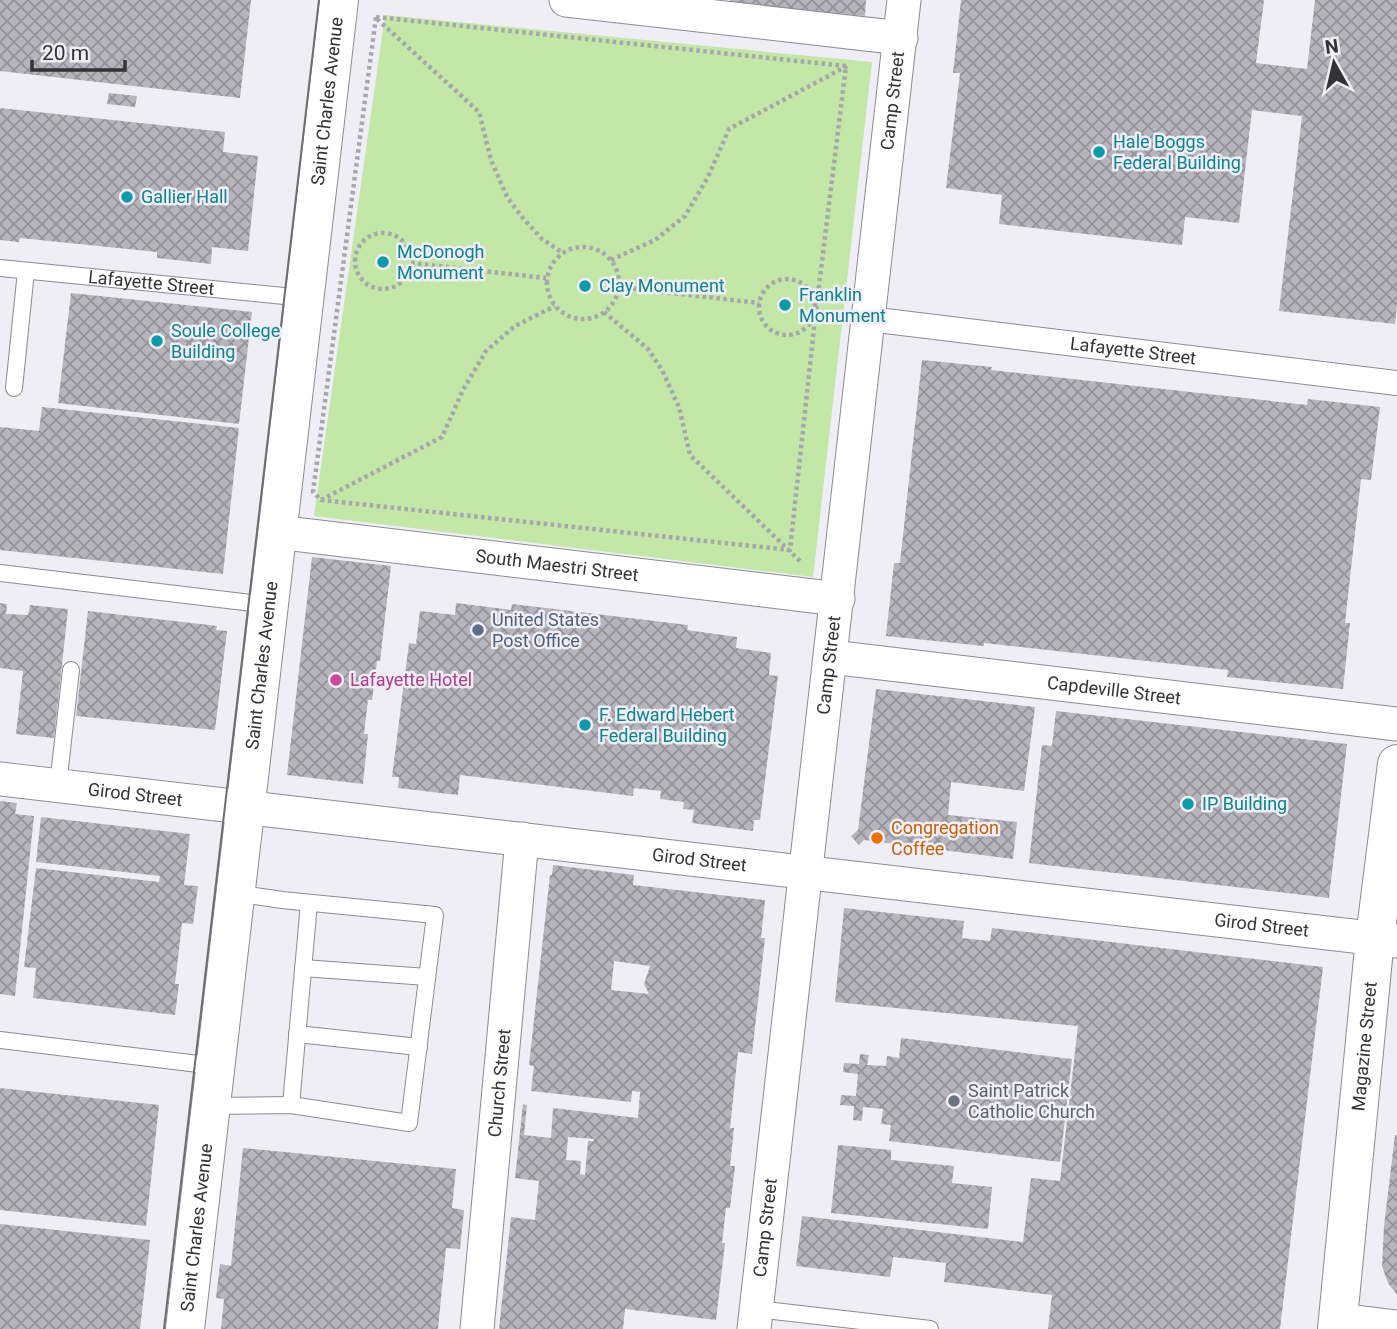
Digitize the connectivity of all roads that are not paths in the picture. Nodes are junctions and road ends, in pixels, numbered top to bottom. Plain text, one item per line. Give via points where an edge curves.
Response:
1 (566, 0) edge
2 (904, 0) edge
3 (354, 4) edge
4 (901, 38) junction
5 (26, 271) junction
6 (0, 272) edge
7 (304, 298) junction
8 (869, 319) junction
9 (1397, 383) edge
10 (15, 388) dead end
11 (277, 532) junction
12 (0, 573) edge
13 (838, 599) junction
14 (269, 605) junction
15 (831, 657) junction
16 (71, 670) dead end
17 (1397, 724) edge
18 (1397, 764) edge
19 (0, 779) edge
20 (58, 785) junction
21 (245, 808) junction
22 (522, 839) junction
23 (807, 871) junction
24 (235, 893) junction
25 (309, 903) junction
26 (1386, 940) edge
27 (303, 968) junction
28 (427, 976) junction
29 (297, 1034) junction
30 (0, 1040) edge
31 (419, 1047) junction
32 (215, 1066) junction
33 (291, 1105) junction
34 (211, 1106) junction
35 (755, 1319) edge
36 (1338, 1325) edge
37 (1397, 1327) edge
38 (185, 1329) edge
39 (477, 1329) edge
40 (930, 1329) edge

1 - 4 street
2 - 4 street, Camp Street
3 - 7 street, Saint Charles Avenue
4 - 8 street, Camp Street
5 - 6 lane, Lafayette Street
5 - 7 lane, Lafayette Street
5 - 10 lane
7 - 11 street, Saint Charles Avenue
8 - 9 street, Lafayette Street
8 - 13 street, Camp Street
11 - 13 street, South Maestri Street
11 - 14 street, Saint Charles Avenue
12 - 14 lane
13 - 15 street, Camp Street
14 - 21 street, Saint Charles Avenue
15 - 17 street, Capdeville Street
15 - 23 street, Camp Street
16 - 20 lane
18 - 26 street, Magazine Street
19 - 20 street, Girod Street
20 - 21 street, Girod Street
21 - 22 street, Girod Street
21 - 24 street, Saint Charles Avenue
22 - 23 street, Girod Street
22 - 39 street, Church Street
23 - 26 street, Girod Street
23 - 35 street, Camp Street
24 - 25 lane
24 - 32 street, Saint Charles Avenue
25 - 27 lane
25 - 28 lane via 435,915
26 - 36 street, Magazine Street
27 - 28 lane
27 - 29 lane
28 - 31 lane
29 - 31 lane
29 - 33 lane
30 - 32 lane
31 - 33 lane via 409,1123
32 - 34 street, Saint Charles Avenue
33 - 34 lane
34 - 38 street, Saint Charles Avenue
35 - 40 lane
36 - 37 street

